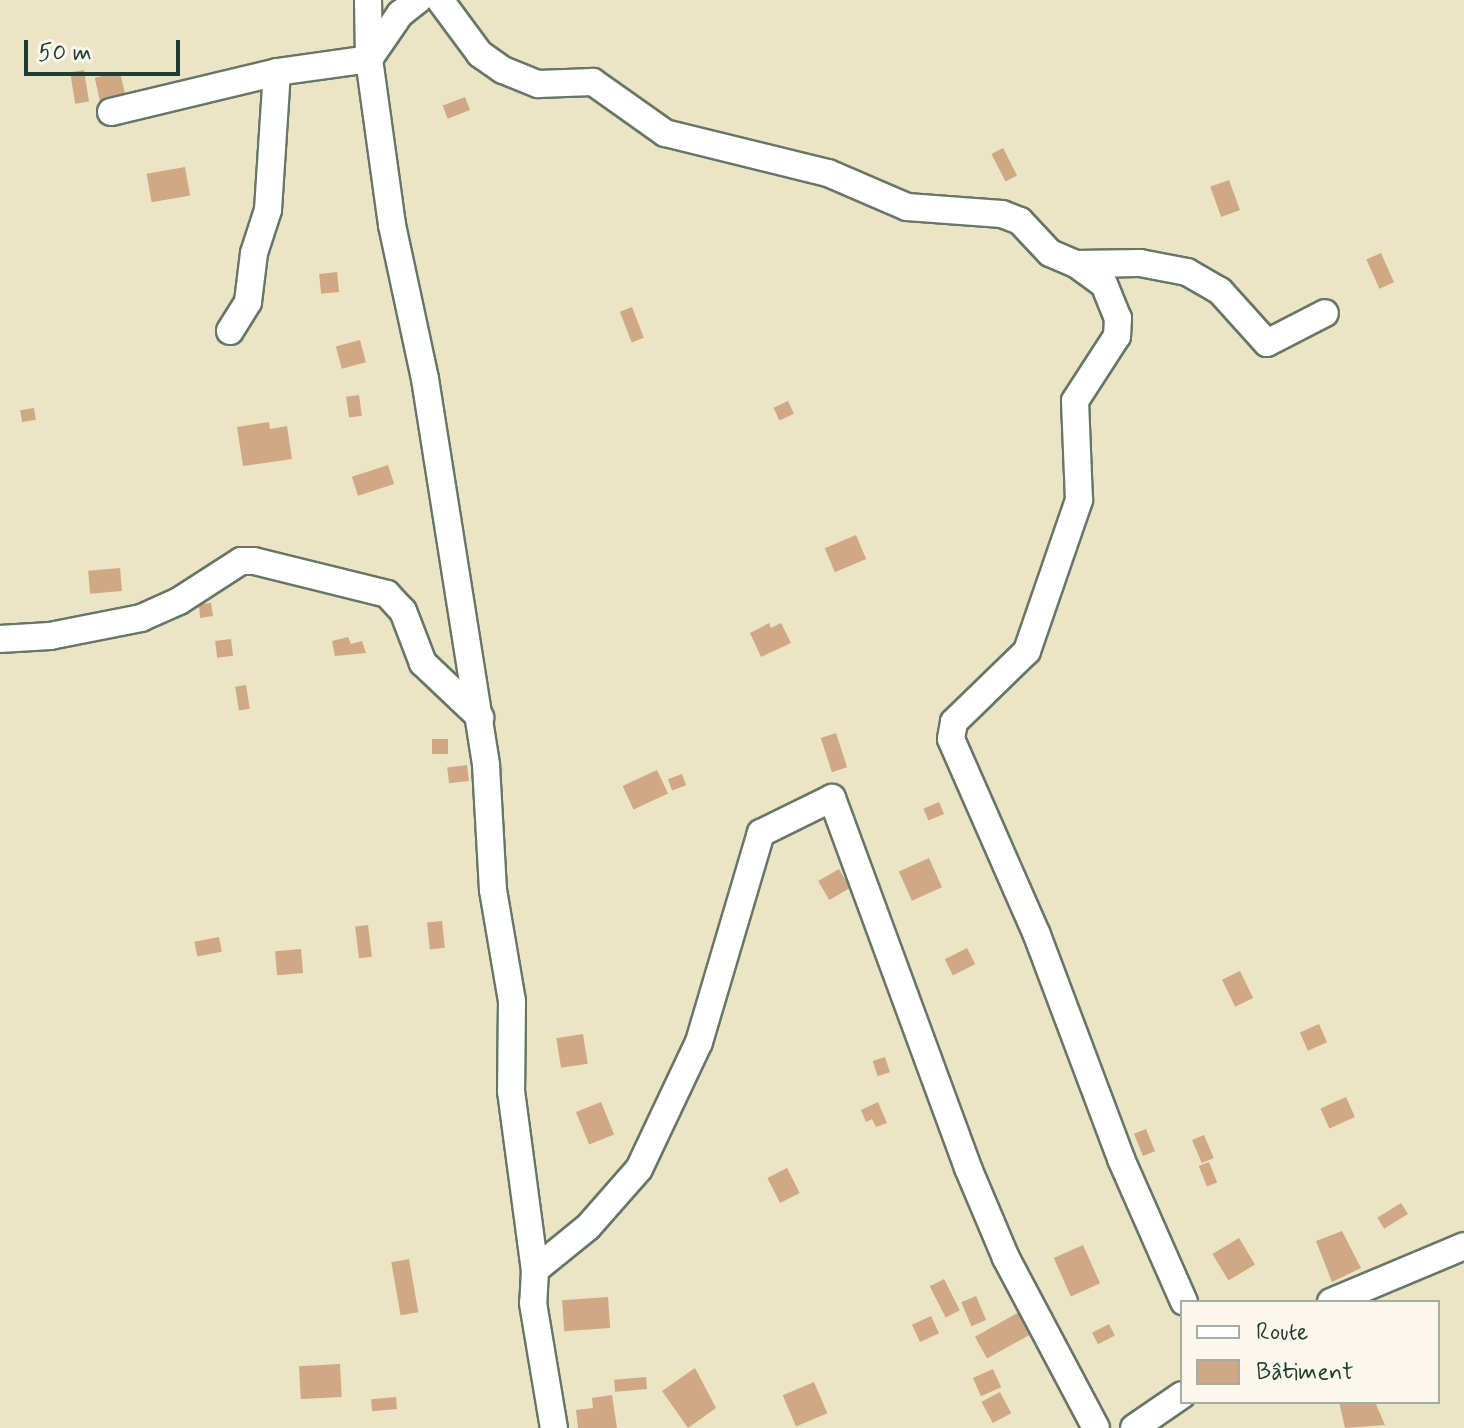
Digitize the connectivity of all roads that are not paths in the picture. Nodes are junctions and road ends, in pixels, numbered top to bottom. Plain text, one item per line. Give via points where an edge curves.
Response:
1 (368, 0) edge
2 (418, 0) edge
3 (440, 0) edge
4 (369, 59) junction
5 (277, 72) junction
6 (111, 112) dead end
7 (1076, 264) junction
8 (1325, 313) dead end
9 (230, 331) dead end
10 (0, 639) edge
11 (480, 717) junction
12 (1464, 1246) edge
13 (535, 1270) junction
14 (1183, 1300) edge
15 (1336, 1300) edge
16 (1180, 1396) edge
17 (554, 1428) edge
18 (1096, 1428) edge
19 (1134, 1428) edge

1 - 4 street
2 - 4 street via 400,14
3 - 7 street via 480,54 528,82 593,82 665,133 828,173 887,201 1002,214 1020,221 1050,253
4 - 5 street
4 - 11 street via 392,225 425,379
5 - 6 street
5 - 9 street via 268,210 254,253 248,302
7 - 8 street via 1140,263 1205,279 1267,343
7 - 14 street via 1104,284 1118,318 1117,336 1075,401 1079,500 1027,651 954,722 951,739 1037,935 1121,1159
10 - 11 street via 50,636 141,618 179,601 241,561 254,561 387,594 403,611 423,663
11 - 13 street via 493,890 512,1001 511,1091
12 - 15 street
13 - 17 street via 534,1316
13 - 18 street via 588,1227 639,1169 699,1042 761,833 832,798 968,1168 1006,1258
16 - 19 street

